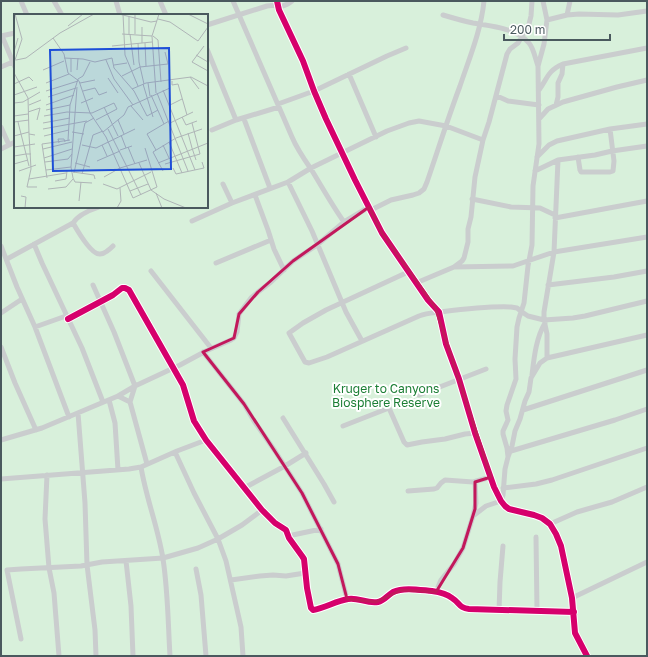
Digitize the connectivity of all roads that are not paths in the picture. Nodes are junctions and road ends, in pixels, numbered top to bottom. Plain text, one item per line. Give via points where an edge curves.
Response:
1 (21, 1) edge
2 (54, 1) edge
3 (116, 1) edge
4 (160, 1) edge
5 (233, 1) edge
6 (292, 1) edge
7 (484, 1) edge
8 (532, 1) edge
9 (543, 1) edge
10 (570, 1) edge
11 (277, 4) edge
12 (647, 11) edge
13 (27, 14) edge
14 (61, 14) edge
15 (120, 14) edge
16 (166, 14) edge
17 (239, 15) junction
18 (443, 15) dead end
19 (567, 15) junction
20 (547, 20) junction
21 (480, 24) junction
22 (208, 25) edge
23 (14, 33) edge
24 (1, 36) edge
25 (522, 36) junction
26 (406, 48) dead end
27 (647, 48) edge
28 (208, 51) edge
29 (14, 63) edge
30 (562, 64) junction
31 (538, 66) junction
32 (1, 67) edge
33 (348, 74) junction
34 (647, 80) edge
35 (539, 90) junction
36 (314, 91) junction
37 (496, 96) junction
38 (539, 104) junction
39 (278, 105) junction
40 (556, 105) junction
41 (244, 118) junction
42 (539, 119) junction
43 (236, 120) junction
44 (647, 124) edge
45 (446, 126) junction
46 (1, 127) edge
47 (610, 129) junction
48 (212, 130) dead end
49 (376, 137) junction
50 (483, 140) junction
51 (14, 142) edge
52 (8, 145) junction
53 (647, 146) edge
54 (1, 149) edge
55 (612, 151) junction
56 (342, 153) junction
57 (537, 157) junction
58 (578, 157) junction
59 (558, 160) junction
60 (311, 168) junction
61 (535, 171) junction
62 (288, 182) junction
63 (223, 184) dead end
64 (270, 188) junction
65 (255, 195) junction
66 (472, 200) junction
67 (647, 201) edge
68 (232, 203) junction
69 (97, 208) edge
70 (370, 208) junction
71 (532, 208) junction
72 (555, 217) junction
73 (192, 221) dead end
74 (344, 222) junction
75 (73, 223) junction
76 (647, 237) edge
77 (271, 240) junction
78 (34, 244) junction
79 (317, 245) junction
80 (113, 246) dead end
81 (1, 248) edge
82 (554, 252) junction
83 (6, 259) junction
84 (529, 260) junction
85 (216, 263) dead end
86 (454, 267) junction
87 (284, 270) junction
88 (151, 271) dead end
89 (647, 271) edge
90 (408, 272) junction
91 (416, 283) junction
92 (93, 285) dead end
93 (548, 285) junction
94 (22, 299) junction
95 (100, 301) junction
96 (647, 301) edge
97 (343, 303) junction
98 (439, 312) junction
99 (522, 312) junction
100 (1, 313) edge
101 (67, 318) junction
102 (544, 321) junction
103 (35, 328) junction
104 (647, 335) edge
105 (362, 341) junction
106 (1, 347) edge
107 (211, 348) junction
108 (203, 352) junction
109 (547, 358) junction
110 (174, 368) junction
111 (486, 368) dead end
112 (647, 370) edge
113 (531, 378) junction
114 (459, 379) junction
115 (135, 386) junction
116 (419, 395) dead end
117 (118, 396) junction
118 (106, 401) junction
119 (130, 402) junction
120 (647, 409) edge
121 (523, 410) junction
122 (78, 413) junction
123 (69, 417) junction
124 (283, 418) dead end
125 (343, 426) dead end
126 (36, 430) junction
127 (475, 434) junction
128 (1, 440) edge
129 (206, 440) junction
130 (647, 448) edge
131 (511, 451) junction
132 (175, 452) junction
133 (306, 453) junction
134 (508, 457) junction
135 (148, 464) junction
136 (141, 466) junction
137 (285, 466) junction
138 (118, 470) junction
139 (83, 472) junction
140 (47, 475) junction
141 (491, 477) junction
142 (1, 479) edge
143 (475, 482) junction
144 (647, 487) edge
145 (244, 488) junction
146 (503, 488) junction
147 (408, 491) dead end
148 (501, 501) junction
149 (334, 502) dead end
150 (262, 510) junction
151 (473, 516) junction
152 (550, 524) junction
153 (321, 529) junction
154 (288, 536) junction
155 (536, 537) dead end
156 (218, 539) junction
157 (503, 546) dead end
158 (163, 558) junction
159 (126, 561) junction
160 (647, 562) edge
161 (86, 565) junction
162 (50, 568) junction
163 (196, 569) dead end
164 (305, 573) junction
165 (231, 580) junction
166 (436, 592) junction
167 (572, 598) junction
168 (347, 599) junction
169 (500, 611) junction
170 (537, 611) junction
171 (574, 612) junction
172 (21, 639) dead end
173 (60, 656) edge
174 (96, 656) edge
175 (133, 656) edge
176 (170, 656) edge
177 (206, 656) edge
178 (243, 656) edge
179 (587, 656) edge

1 - 13 street
2 - 14 street
3 - 15 street
4 - 16 street
5 - 17 street
6 - 11 street via 282,7
7 - 21 street
8 - 25 street via 530,21
9 - 20 street
10 - 19 street
11 - 17 street
11 - 36 street
12 - 19 street via 618,15
17 - 22 street
17 - 39 street
18 - 21 street
19 - 20 street
20 - 31 street
21 - 25 street
21 - 45 street
23 - 24 street
24 - 29 street
25 - 31 street via 531,47
25 - 37 street via 508,51
26 - 33 street
27 - 30 street
28 - 43 street
29 - 32 street
30 - 35 street via 550,72
30 - 40 street
31 - 35 street
33 - 36 street
33 - 49 street
34 - 40 street
35 - 38 street
36 - 39 street
36 - 56 street
37 - 38 street via 508,101
37 - 50 street
38 - 42 street
39 - 41 street
39 - 60 street via 297,147
40 - 42 street
41 - 43 street
41 - 64 street
42 - 57 street
43 - 48 street
44 - 47 street
45 - 49 street via 415,121
45 - 50 street
45 - 70 street via 422,192
46 - 52 street
47 - 55 street
47 - 57 street via 552,142
49 - 56 street
50 - 66 street
51 - 52 street
52 - 54 street
53 - 55 street
55 - 58 street
55 - 58 street via 613,172 581,172
56 - 60 street
56 - 70 street
57 - 61 street
58 - 59 street
59 - 61 street
59 - 72 street
60 - 62 street
60 - 74 street
61 - 71 street
62 - 64 street
62 - 79 street
63 - 68 street
64 - 65 street
65 - 68 street
65 - 77 street
66 - 71 street
66 - 86 street via 465,255
67 - 72 street
68 - 73 street
69 - 75 street
70 - 74 street
70 - 90 street via 382,233
71 - 72 street via 540,208
71 - 84 street via 532,245
72 - 82 street
74 - 79 street
75 - 78 street
75 - 80 street via 95,253 102,254
76 - 82 street
77 - 85 street
77 - 87 street
78 - 83 street
78 - 101 street
79 - 87 street
79 - 97 street
81 - 83 street
82 - 84 street
82 - 93 street
83 - 94 street
84 - 86 street via 509,266
84 - 99 street
86 - 91 street
87 - 107 street via 251,298 240,311 234,338
88 - 107 street
89 - 93 street
90 - 91 street
90 - 97 street
91 - 98 street
92 - 95 street
93 - 102 street
94 - 100 street
94 - 103 street
95 - 101 street
95 - 110 street via 122,288 127,288
95 - 115 street
96 - 102 street via 585,316
97 - 105 street
97 - 105 street via 316,315 289,333 307,363
98 - 99 street via 514,307
98 - 105 street via 426,313
98 - 114 street via 446,344
99 - 102 street
99 - 134 street via 517,327 516,379 507,405 508,420 503,434
101 - 103 street
101 - 118 street
102 - 109 street
102 - 113 street
103 - 123 street
104 - 109 street
106 - 126 street
107 - 108 street
108 - 110 street
108 - 137 street via 244,404
109 - 113 street via 540,363
110 - 115 street
110 - 129 street via 183,385 194,422
111 - 114 street
112 - 121 street
113 - 121 street
114 - 116 street
114 - 127 street
115 - 117 street
115 - 119 street
117 - 118 street
117 - 119 street
118 - 122 street
118 - 138 street via 115,423
119 - 135 street
120 - 131 street
121 - 131 street
122 - 123 street
122 - 139 street
123 - 126 street
124 - 133 street
125 - 127 street via 389,408 407,445
126 - 128 street
127 - 141 street
129 - 132 street
129 - 145 street
130 - 146 street via 552,480
131 - 134 street
132 - 135 street
132 - 156 street
133 - 137 street
133 - 149 street
134 - 146 street
135 - 136 street
136 - 138 street
136 - 158 street
137 - 145 street
137 - 153 street
138 - 139 street
139 - 140 street
139 - 161 street
140 - 142 street
140 - 162 street via 45,519
141 - 143 street
141 - 148 street
143 - 147 street via 445,480 434,489
143 - 151 street via 476,503
144 - 152 street
145 - 150 street
146 - 148 street
148 - 151 street via 486,506
148 - 152 street via 510,509 542,518
150 - 154 street via 286,530
150 - 156 street
151 - 166 street via 463,548 441,580
152 - 167 street via 561,546
153 - 154 street
153 - 168 street via 338,564
154 - 164 street via 302,556
155 - 170 street
156 - 158 street
156 - 165 street
157 - 169 street
158 - 159 street
158 - 176 street via 168,595
159 - 161 street
159 - 175 street
160 - 167 street
161 - 162 street
161 - 174 street
162 - 172 street via 7,570
162 - 173 street
163 - 177 street
164 - 165 street
164 - 168 street via 313,610
165 - 178 street via 241,627
166 - 168 street via 401,590 376,602
166 - 169 street via 450,596 464,608
167 - 171 street
169 - 170 street
170 - 171 street
171 - 179 street via 575,633

